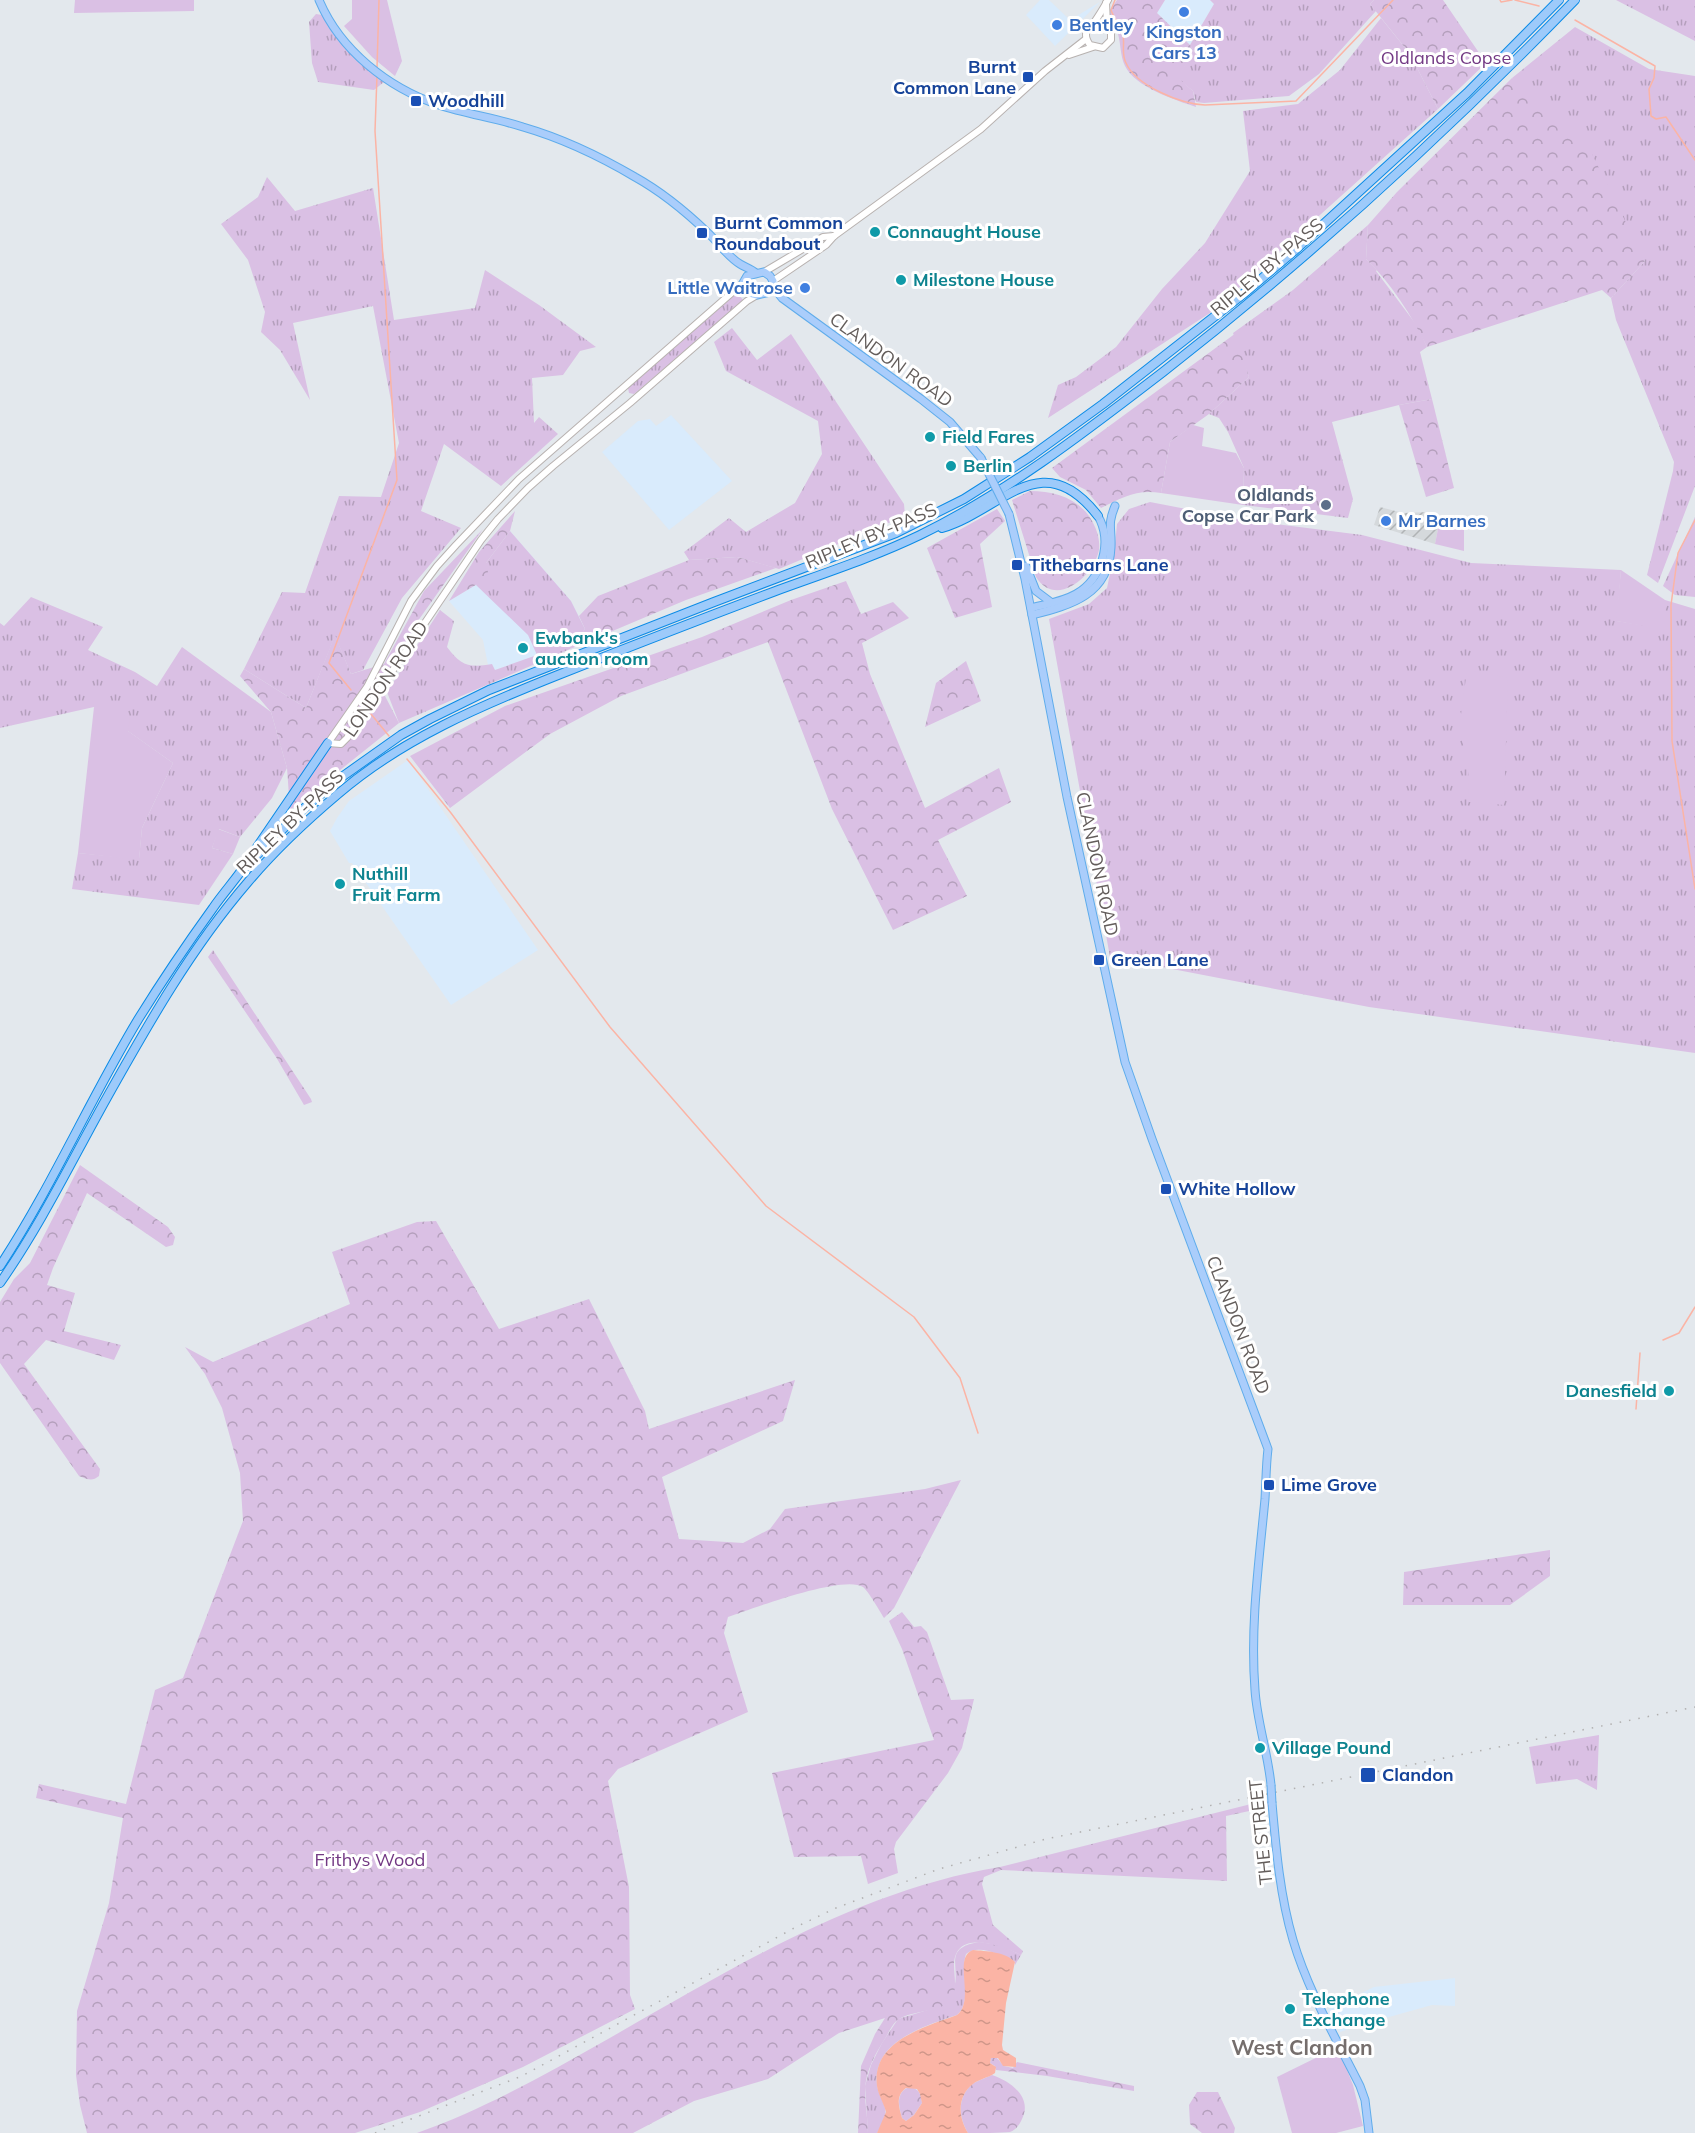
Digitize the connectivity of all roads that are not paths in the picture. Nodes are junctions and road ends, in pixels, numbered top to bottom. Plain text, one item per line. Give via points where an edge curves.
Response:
1 (319, 0) edge
2 (1559, 0) edge
3 (1575, 0) edge
4 (1107, 1) edge
5 (1093, 23) junction
6 (1107, 26) junction
7 (1086, 39) junction
8 (1093, 47) junction
9 (1066, 56) junction
10 (834, 236) junction
11 (740, 264) junction
12 (760, 273) junction
13 (744, 281) junction
14 (773, 284) junction
15 (766, 294) junction
16 (757, 295) junction
17 (779, 296) junction
18 (1115, 506) dead end
19 (1098, 516) joint
20 (926, 532) junction
21 (1019, 553) junction
22 (1052, 603) junction
23 (1032, 611) junction
24 (328, 743) junction
25 (245, 867) junction
26 (3, 1257) edge
27 (0, 1266) edge
28 (0, 1283) edge
29 (1266, 1442) joint
30 (1369, 2133) edge

1 - 11 main road via 342,38 377,73 417,97 525,127 634,176 682,209
2 - 25 highway, RIPLEY BY-PASS via 1467,93 1293,252 1103,404 985,487 887,537 489,690 440,714 400,735 339,779
3 - 20 highway, RIPLEY BY-PASS via 1476,99 1255,299 1061,449 1002,489
4 - 5 main road
4 - 6 main road
5 - 6 main road
5 - 7 main road via 1087,28
6 - 8 main road via 1112,35 1109,44
7 - 8 main road
7 - 9 main road
8 - 9 main road
9 - 10 main road via 981,129
10 - 12 main road via 823,237
10 - 14 main road
11 - 12 main road
11 - 13 main road
12 - 13 main road
12 - 14 main road via 770,276
13 - 16 main road via 746,292
13 - 24 main road, LONDON ROAD via 519,479 450,552 411,601 367,687
14 - 15 main road
14 - 17 main road, CLANDON ROAD
15 - 16 main road
15 - 17 main road, CLANDON ROAD
16 - 24 main road, LONDON ROAD via 513,503 481,540 347,738 341,744
17 - 21 main road, CLANDON ROAD, bridge via 950,422 980,456 1009,514
18 - 23 main road via 1109,521 1108,565 1099,583 1076,602
19 - 20 highway via 1084,499 1067,488 1034,483 962,520
19 - 22 main road via 1105,541 1099,568 1085,588
20 - 28 highway, RIPLEY BY-PASS via 495,700 381,761 342,790 268,860 229,906 174,984 37,1227
21 - 22 main road via 1036,591
21 - 23 main road, CLANDON ROAD
22 - 23 main road
23 - 29 main road, CLANDON ROAD via 1067,797 1125,1062
24 - 25 highway
25 - 26 highway via 147,1005 32,1216
26 - 27 highway
29 - 30 main road, THE STREET, bridge via 1255,1590 1254,1684 1271,1785 1281,1886 1307,1980 1365,2100

